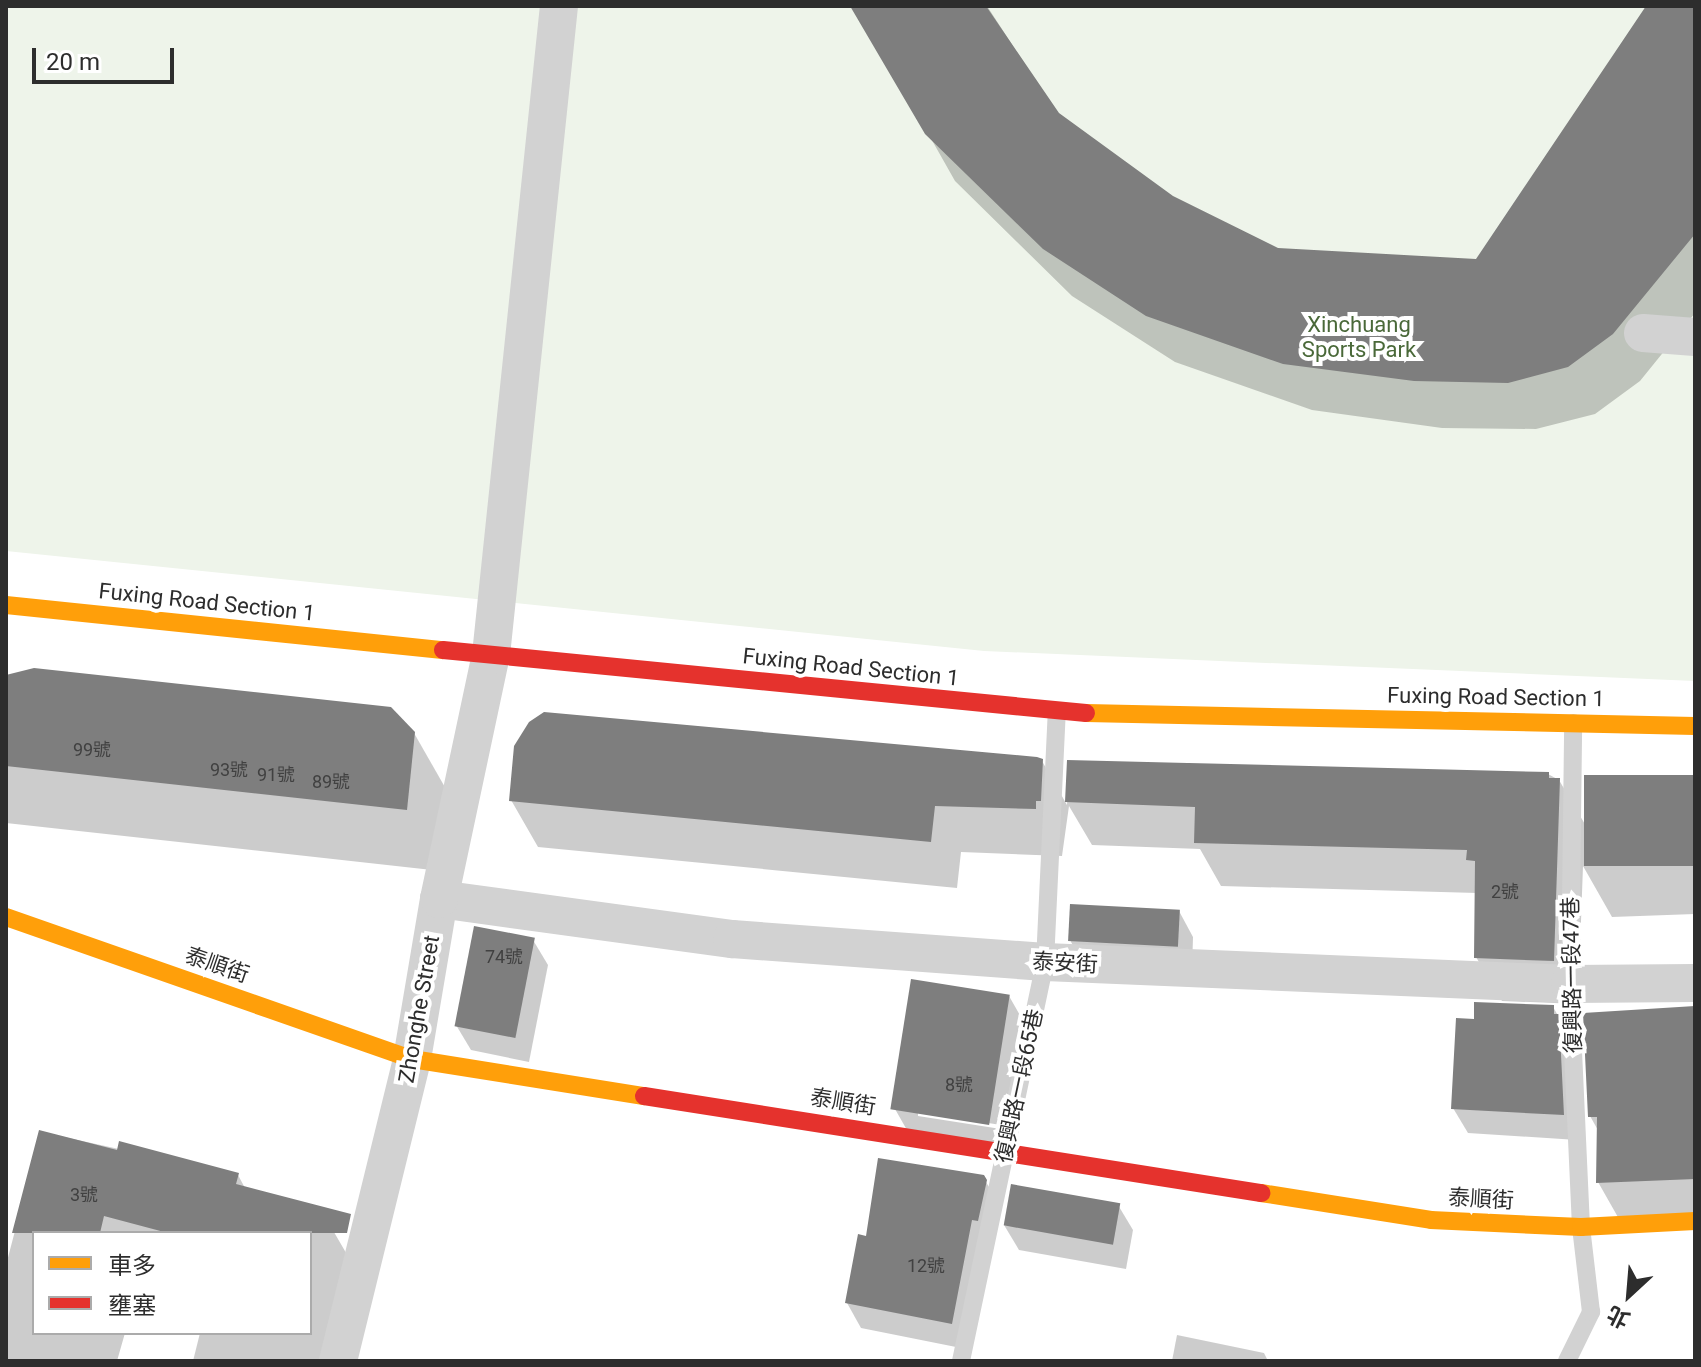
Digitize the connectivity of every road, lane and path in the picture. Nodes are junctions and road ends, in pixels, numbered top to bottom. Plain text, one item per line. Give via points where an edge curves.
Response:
1 (559, 6) edge
2 (1643, 333) dead end
3 (1695, 337) edge
4 (6, 605) edge
5 (491, 655) junction
6 (1057, 712) junction
7 (1573, 723) junction
8 (1695, 726) edge
9 (439, 899) junction
10 (6, 917) edge
11 (1045, 962) junction
12 (1695, 983) edge
13 (1570, 984) junction
14 (412, 1059) junction
15 (1006, 1151) junction
16 (1695, 1221) edge
17 (1581, 1227) junction
18 (338, 1361) edge
19 (961, 1361) edge
20 (1567, 1361) edge

1 - 5 street, Zhonghe Street
2 - 3 street
4 - 5 street, Fuxing Road Section 1
5 - 6 street, Fuxing Road Section 1
5 - 9 street, Zhonghe Street
6 - 7 street, Fuxing Road Section 1
6 - 11 lane, 復興路一段65巷
7 - 8 street, Fuxing Road Section 1
7 - 13 lane, 復興路一段47巷
9 - 11 street, 泰安街 via 732,939
9 - 14 street, Zhonghe Street
10 - 14 street, 泰順街
11 - 13 street, 泰安街
11 - 15 lane, 復興路一段65巷
12 - 13 street, 泰安街
13 - 17 lane, 復興路一段47巷
14 - 15 street, 泰順街
14 - 18 street, Zhonghe Street
15 - 17 street, 泰順街 via 1431,1220
15 - 19 lane, 復興路一段65巷
16 - 17 street, 泰順街
17 - 20 lane, 復興路一段47巷 via 1591,1312

